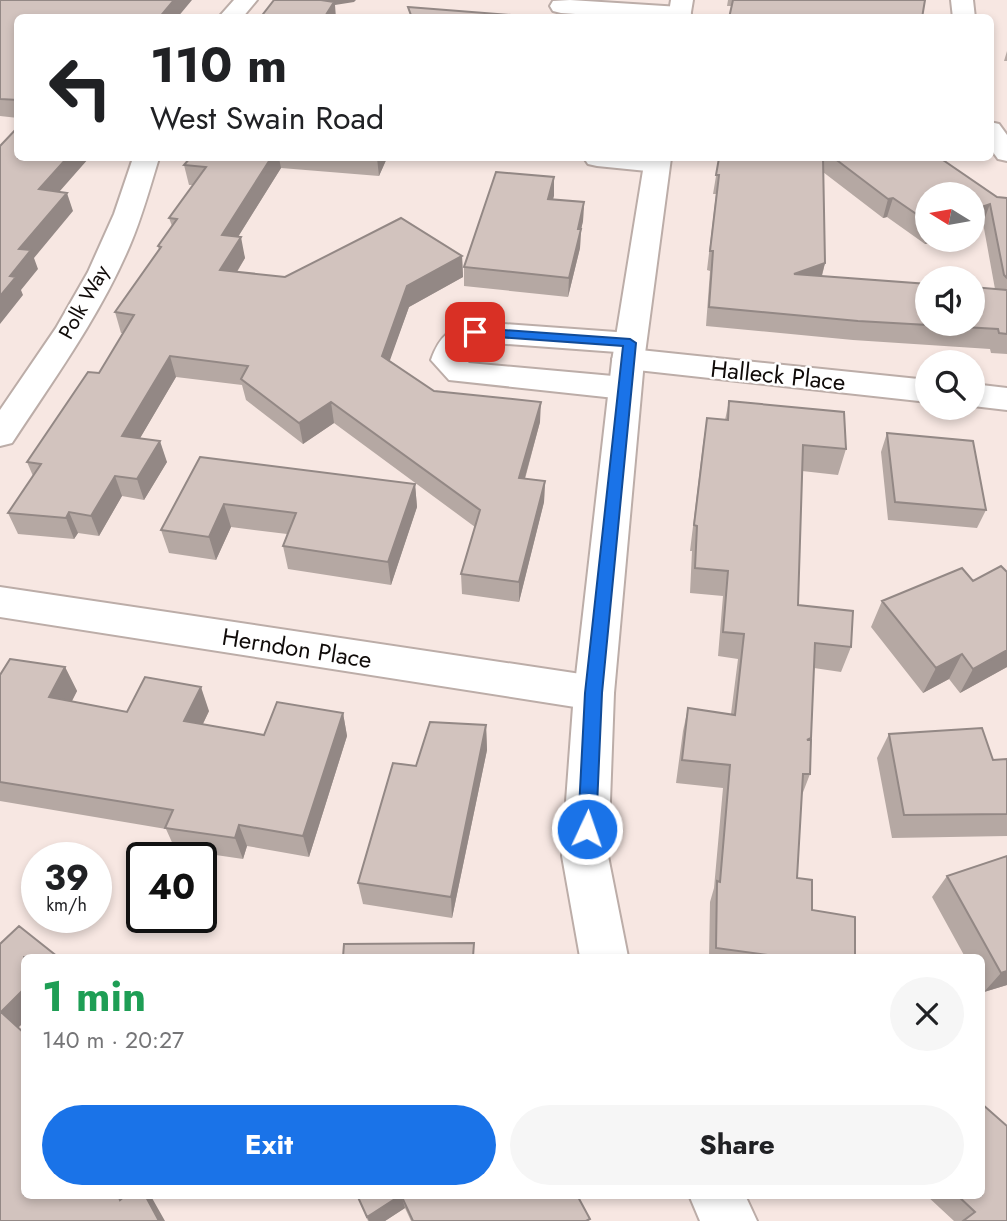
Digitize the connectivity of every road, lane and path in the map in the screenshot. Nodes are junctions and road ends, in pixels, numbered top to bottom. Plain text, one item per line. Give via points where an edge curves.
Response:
1 (246, 0) edge
2 (561, 6) dead end
3 (680, 10) edge
4 (233, 14) edge
5 (145, 161) edge
6 (658, 161) edge
7 (628, 363) junction
8 (915, 390) edge
9 (985, 396) edge
10 (1007, 399) edge
11 (0, 435) edge
12 (0, 602) edge
13 (594, 693) junction
14 (603, 954) edge
15 (718, 1199) edge
16 (730, 1221) edge

1 - 4 street
2 - 3 street
5 - 11 street, Polk Way via 128,215 96,283
6 - 7 street
7 - 8 street, Halleck Place
7 - 13 street
9 - 10 street
12 - 13 street, Herndon Place
13 - 14 street via 586,856
15 - 16 street

